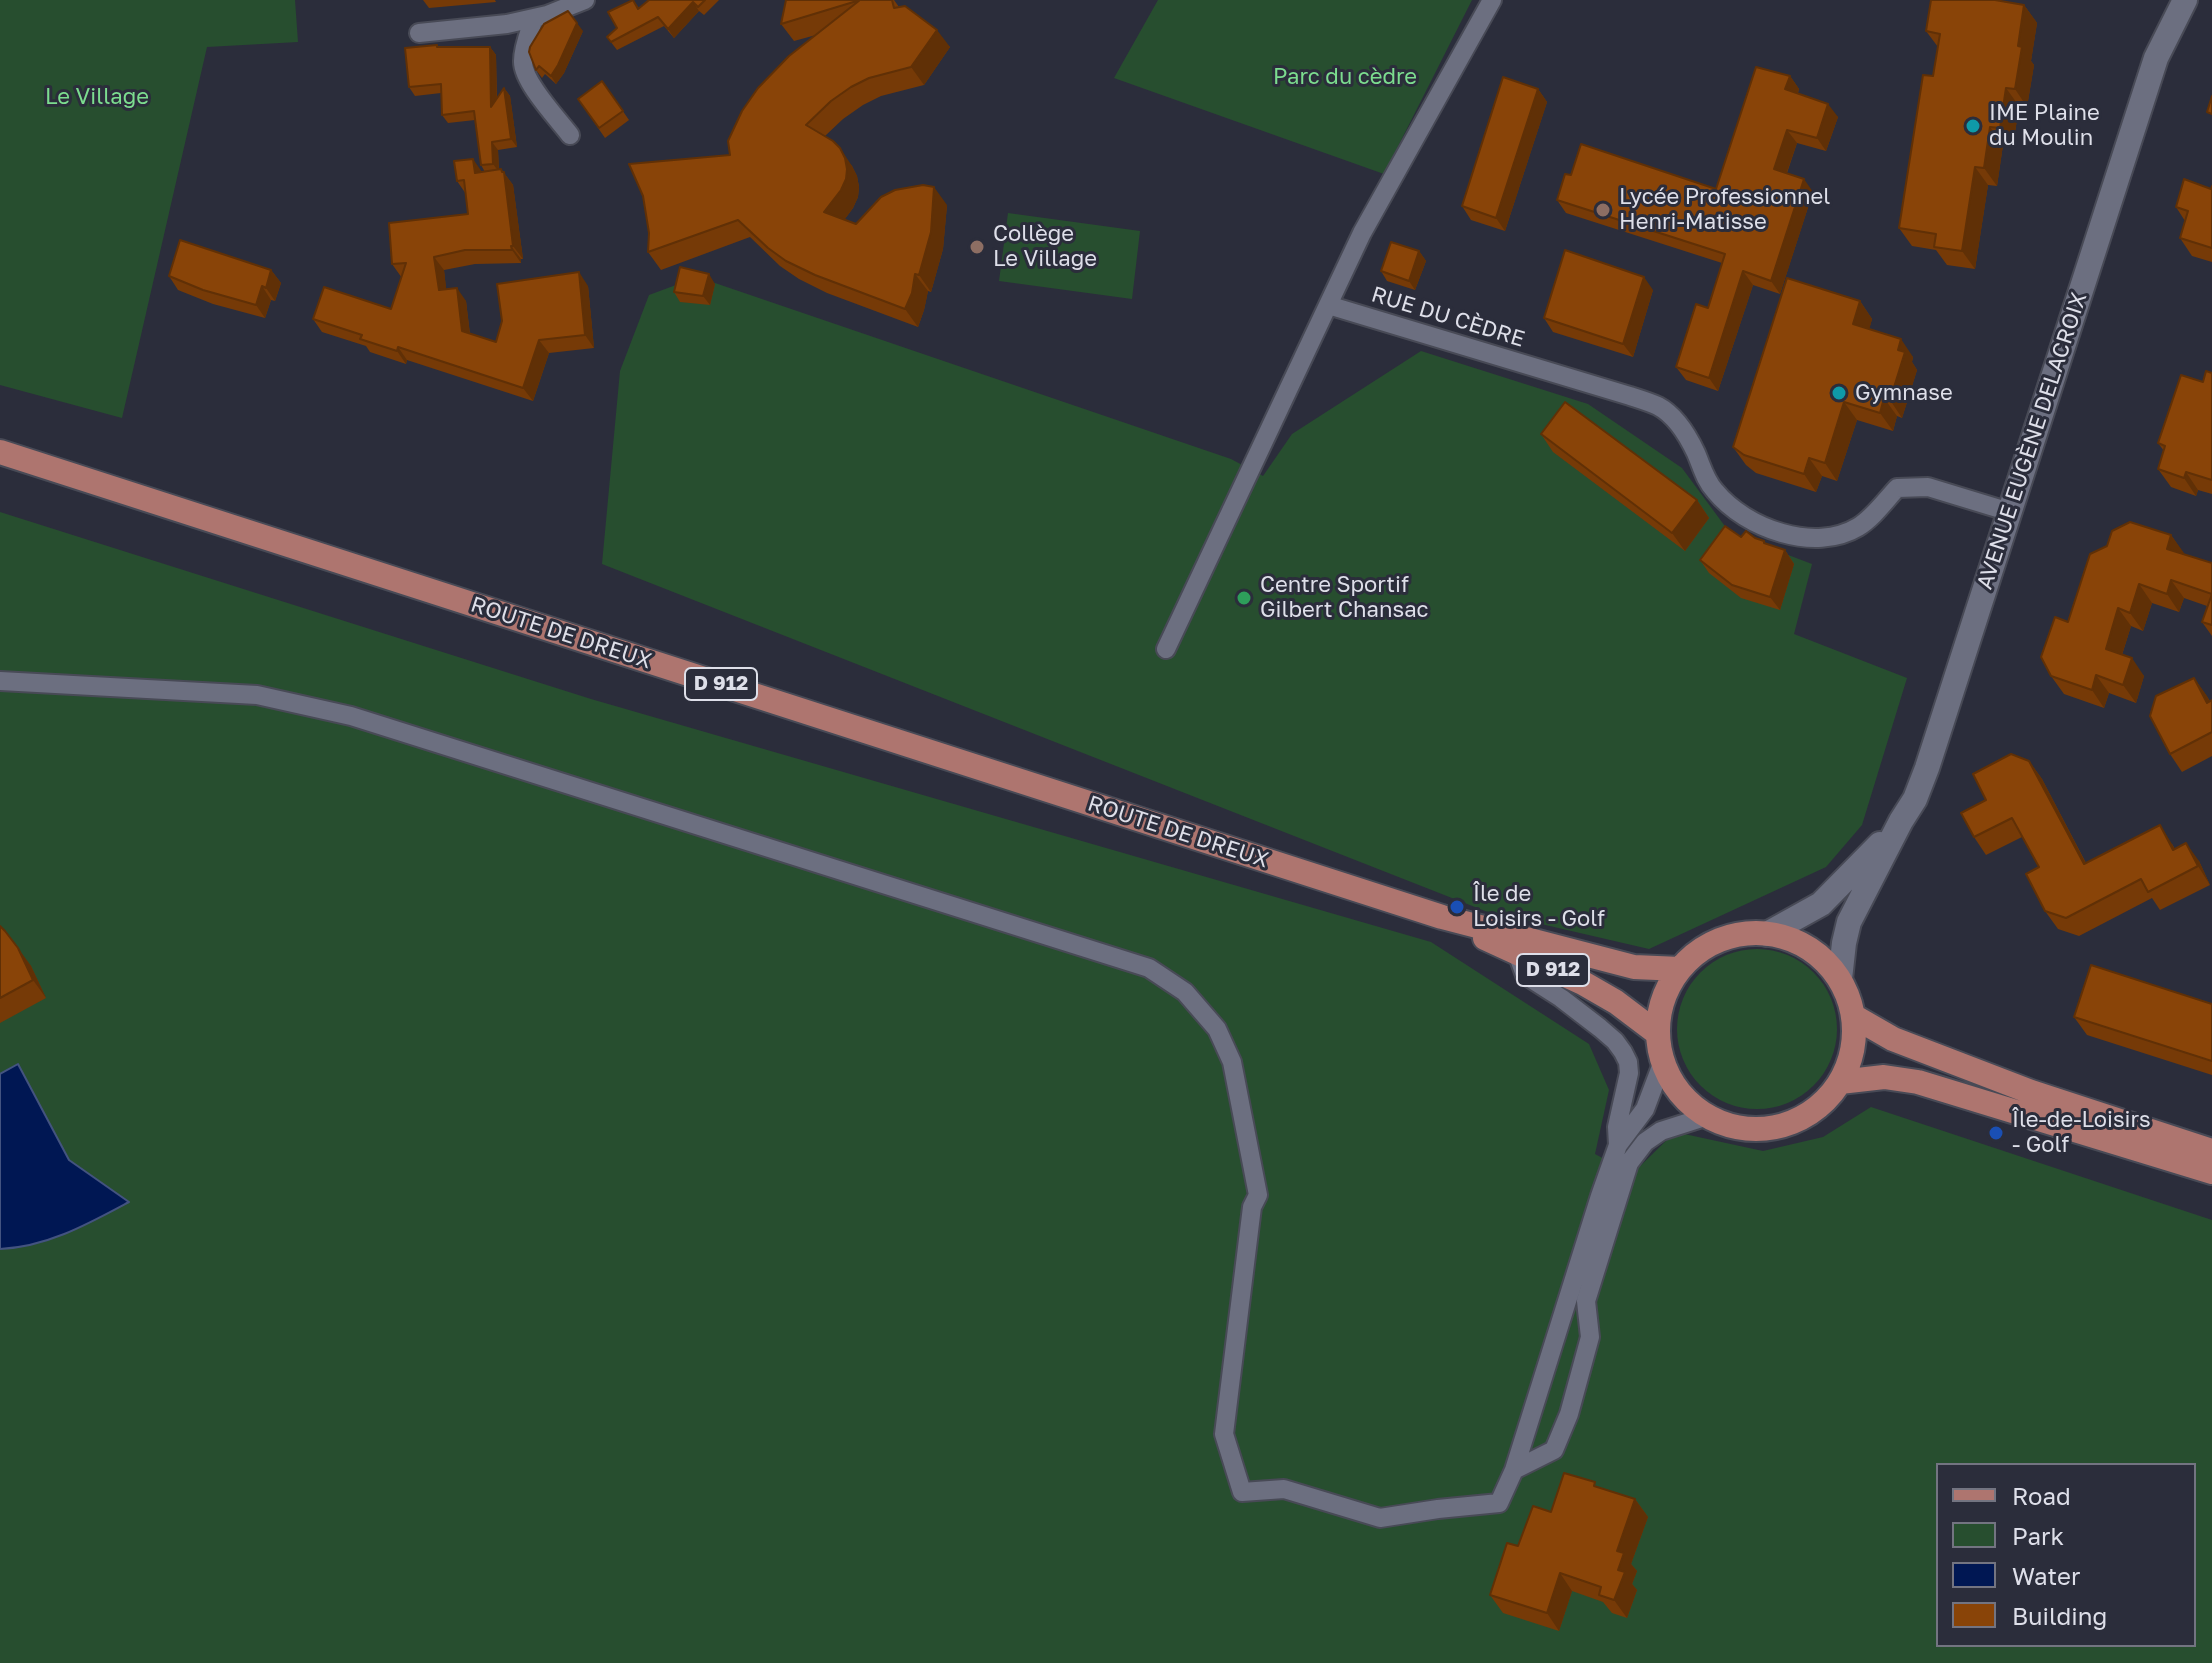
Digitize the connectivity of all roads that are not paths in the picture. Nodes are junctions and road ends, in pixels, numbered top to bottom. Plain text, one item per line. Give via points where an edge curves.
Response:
1 (585, 0) edge
2 (1492, 0) edge
3 (2168, 0) edge
4 (2185, 0) edge
5 (534, 18) junction
6 (419, 33) dead end
7 (2156, 58) junction
8 (570, 135) dead end
9 (1328, 305) junction
10 (0, 452) edge
11 (2010, 512) junction
12 (1166, 649) dead end
13 (0, 681) edge
14 (1901, 821) junction
15 (1442, 917) junction
16 (1767, 934) junction
17 (1517, 953) junction
18 (1680, 969) junction
19 (1840, 979) junction
20 (1853, 1016) junction
21 (1657, 1033) junction
22 (1662, 1064) junction
23 (1840, 1082) junction
24 (1708, 1116) junction
25 (1618, 1145) junction
26 (2212, 1151) edge
27 (2212, 1172) edge
28 (1514, 1470) junction

1 - 5 street
2 - 9 street via 1362,233
3 - 7 main road, AVENUE EUGÈNE DELACROIX
4 - 7 main road, AVENUE EUGÈNE DELACROIX
5 - 6 street
5 - 8 street via 522,63 529,81
7 - 11 main road, AVENUE EUGÈNE DELACROIX
9 - 11 street, RUE DU CÈDRE via 1661,407 1690,441 1716,493 1762,526 1809,539 1834,537 1863,525 1897,488 1928,487
9 - 12 street
10 - 15 main road, ROUTE DE DREUX / D 912
11 - 14 main road, AVENUE EUGÈNE DELACROIX via 1927,768
13 - 28 street via 257,695 351,716 1149,968 1185,992 1217,1029 1232,1062 1258,1195 1252,1207 1224,1434 1242,1492 1284,1489 1380,1518 1499,1503
14 - 16 main road, AVENUE EUGÈNE DELACROIX via 1821,904
14 - 19 main road, AVENUE EUGÈNE DELACROIX via 1849,922
15 - 17 main road, ROUTE DE DREUX / D 912
15 - 18 main road, ROUTE DE DREUX / D 912 via 1634,967
16 - 18 main road via 1736,935 1706,946
16 - 19 main road via 1817,954
17 - 21 main road, ROUTE DE DREUX / D 912 via 1583,983
17 - 25 street via 1525,975 1600,1028 1623,1052 1629,1073
18 - 21 main road via 1664,997
19 - 20 main road
20 - 23 main road via 1854,1039
20 - 26 main road via 1893,1039 2031,1092
21 - 22 main road
22 - 24 main road via 1688,1103
22 - 25 street via 1645,1109
23 - 24 main road via 1822,1104 1773,1128 1746,1129
23 - 27 main road via 1884,1077 1918,1082
24 - 28 street via 1661,1131 1629,1163 1586,1301 1590,1337 1569,1414 1554,1450
25 - 28 street

